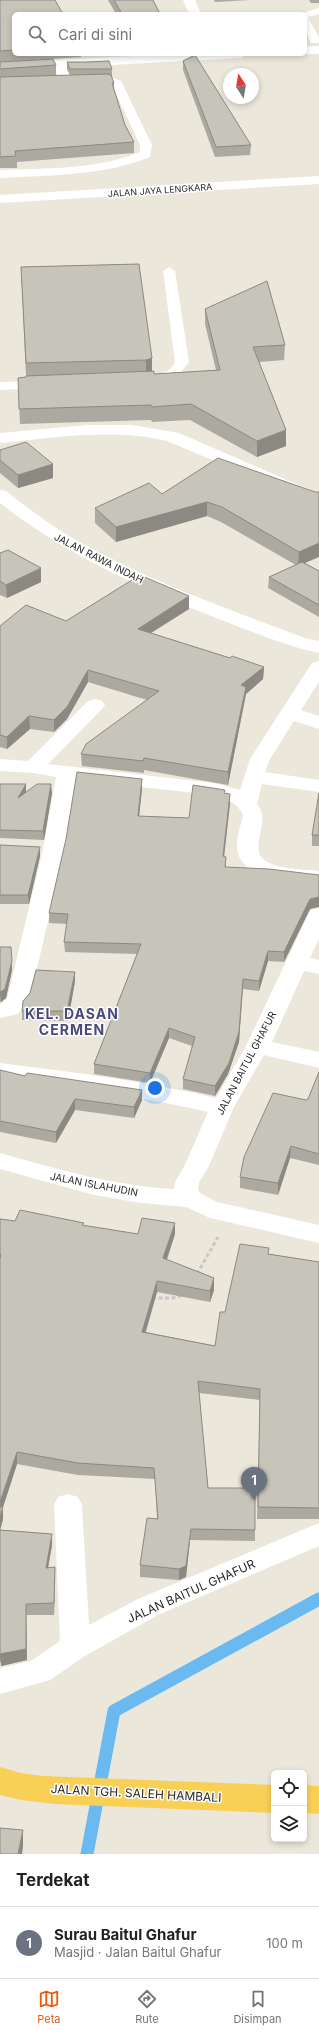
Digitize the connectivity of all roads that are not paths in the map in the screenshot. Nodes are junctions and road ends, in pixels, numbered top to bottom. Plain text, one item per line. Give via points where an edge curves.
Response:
1 (189, 0) edge
2 (319, 11) edge
3 (194, 12) edge
4 (307, 14) edge
5 (307, 25) edge
6 (315, 44) edge
7 (58, 56) edge
8 (205, 56) edge
9 (1, 64) edge
10 (59, 64) junction
11 (65, 80) junction
12 (5, 84) edge
13 (319, 173) edge
14 (0, 174) edge
15 (319, 180) edge
16 (0, 192) edge
17 (0, 199) edge
18 (169, 271) dead end
19 (139, 382) edge
20 (54, 384) edge
21 (0, 386) edge
22 (0, 438) edge
23 (0, 495) edge
24 (319, 500) edge
25 (319, 647) edge
26 (319, 667) edge
27 (94, 705) dead end
28 (289, 713) junction
29 (319, 723) edge
30 (0, 765) edge
31 (33, 767) junction
32 (67, 773) junction
33 (253, 777) junction
34 (319, 786) edge
35 (247, 804) junction
36 (31, 848) edge
37 (54, 849) junction
38 (319, 877) edge
39 (319, 915) edge
40 (308, 965) edge
41 (0, 1011) edge
42 (258, 1046) junction
43 (319, 1060) edge
44 (0, 1071) edge
45 (222, 1107) junction
46 (0, 1161) edge
47 (190, 1199) junction
48 (319, 1234) edge
49 (68, 1505) dead end
50 (319, 1534) edge
51 (75, 1647) junction
52 (0, 1681) edge
53 (5, 1786) edge
54 (271, 1799) edge
55 (307, 1799) edge
56 (319, 1800) edge

1 - 3 street
2 - 4 lane
5 - 6 lane
7 - 9 street
8 - 10 street
9 - 10 street
9 - 12 lane
10 - 11 lane
11 - 12 lane
11 - 14 lane via 110,80 118,83 146,145 146,154 133,161 96,167
13 - 16 street, JALAN JAYA LENGKARA
15 - 17 street, JALAN JAYA LENGKARA
18 - 19 lane via 181,365 166,377
20 - 21 lane
22 - 24 street via 106,430 158,432
23 - 25 street, JALAN RAWA INDAH via 39,526 93,556 186,599 300,643
26 - 28 street
27 - 31 street
28 - 29 street
28 - 33 street via 260,759
30 - 31 street
31 - 32 street
32 - 35 street via 214,790 229,793
32 - 37 street
33 - 34 street
33 - 35 street
35 - 38 street via 253,815 249,853 258,864 274,872
36 - 37 street
37 - 41 street via 18,1002 10,1009
39 - 40 street, JALAN BAITUL GHAFUR
40 - 42 street, JALAN BAITUL GHAFUR
42 - 43 street
42 - 45 street, JALAN BAITUL GHAFUR
44 - 45 street via 162,1093
45 - 47 street, JALAN BAITUL GHAFUR via 196,1168 187,1182 186,1190
46 - 47 street, JALAN ISLAHUDIN via 88,1185
47 - 48 street via 231,1214
49 - 51 street
50 - 51 street, JALAN BAITUL GHAFUR via 148,1607
51 - 52 street, JALAN BAITUL GHAFUR via 39,1671
53 - 54 highway, JALAN TGH. SALEH HAMBALI via 143,1795
55 - 56 highway

